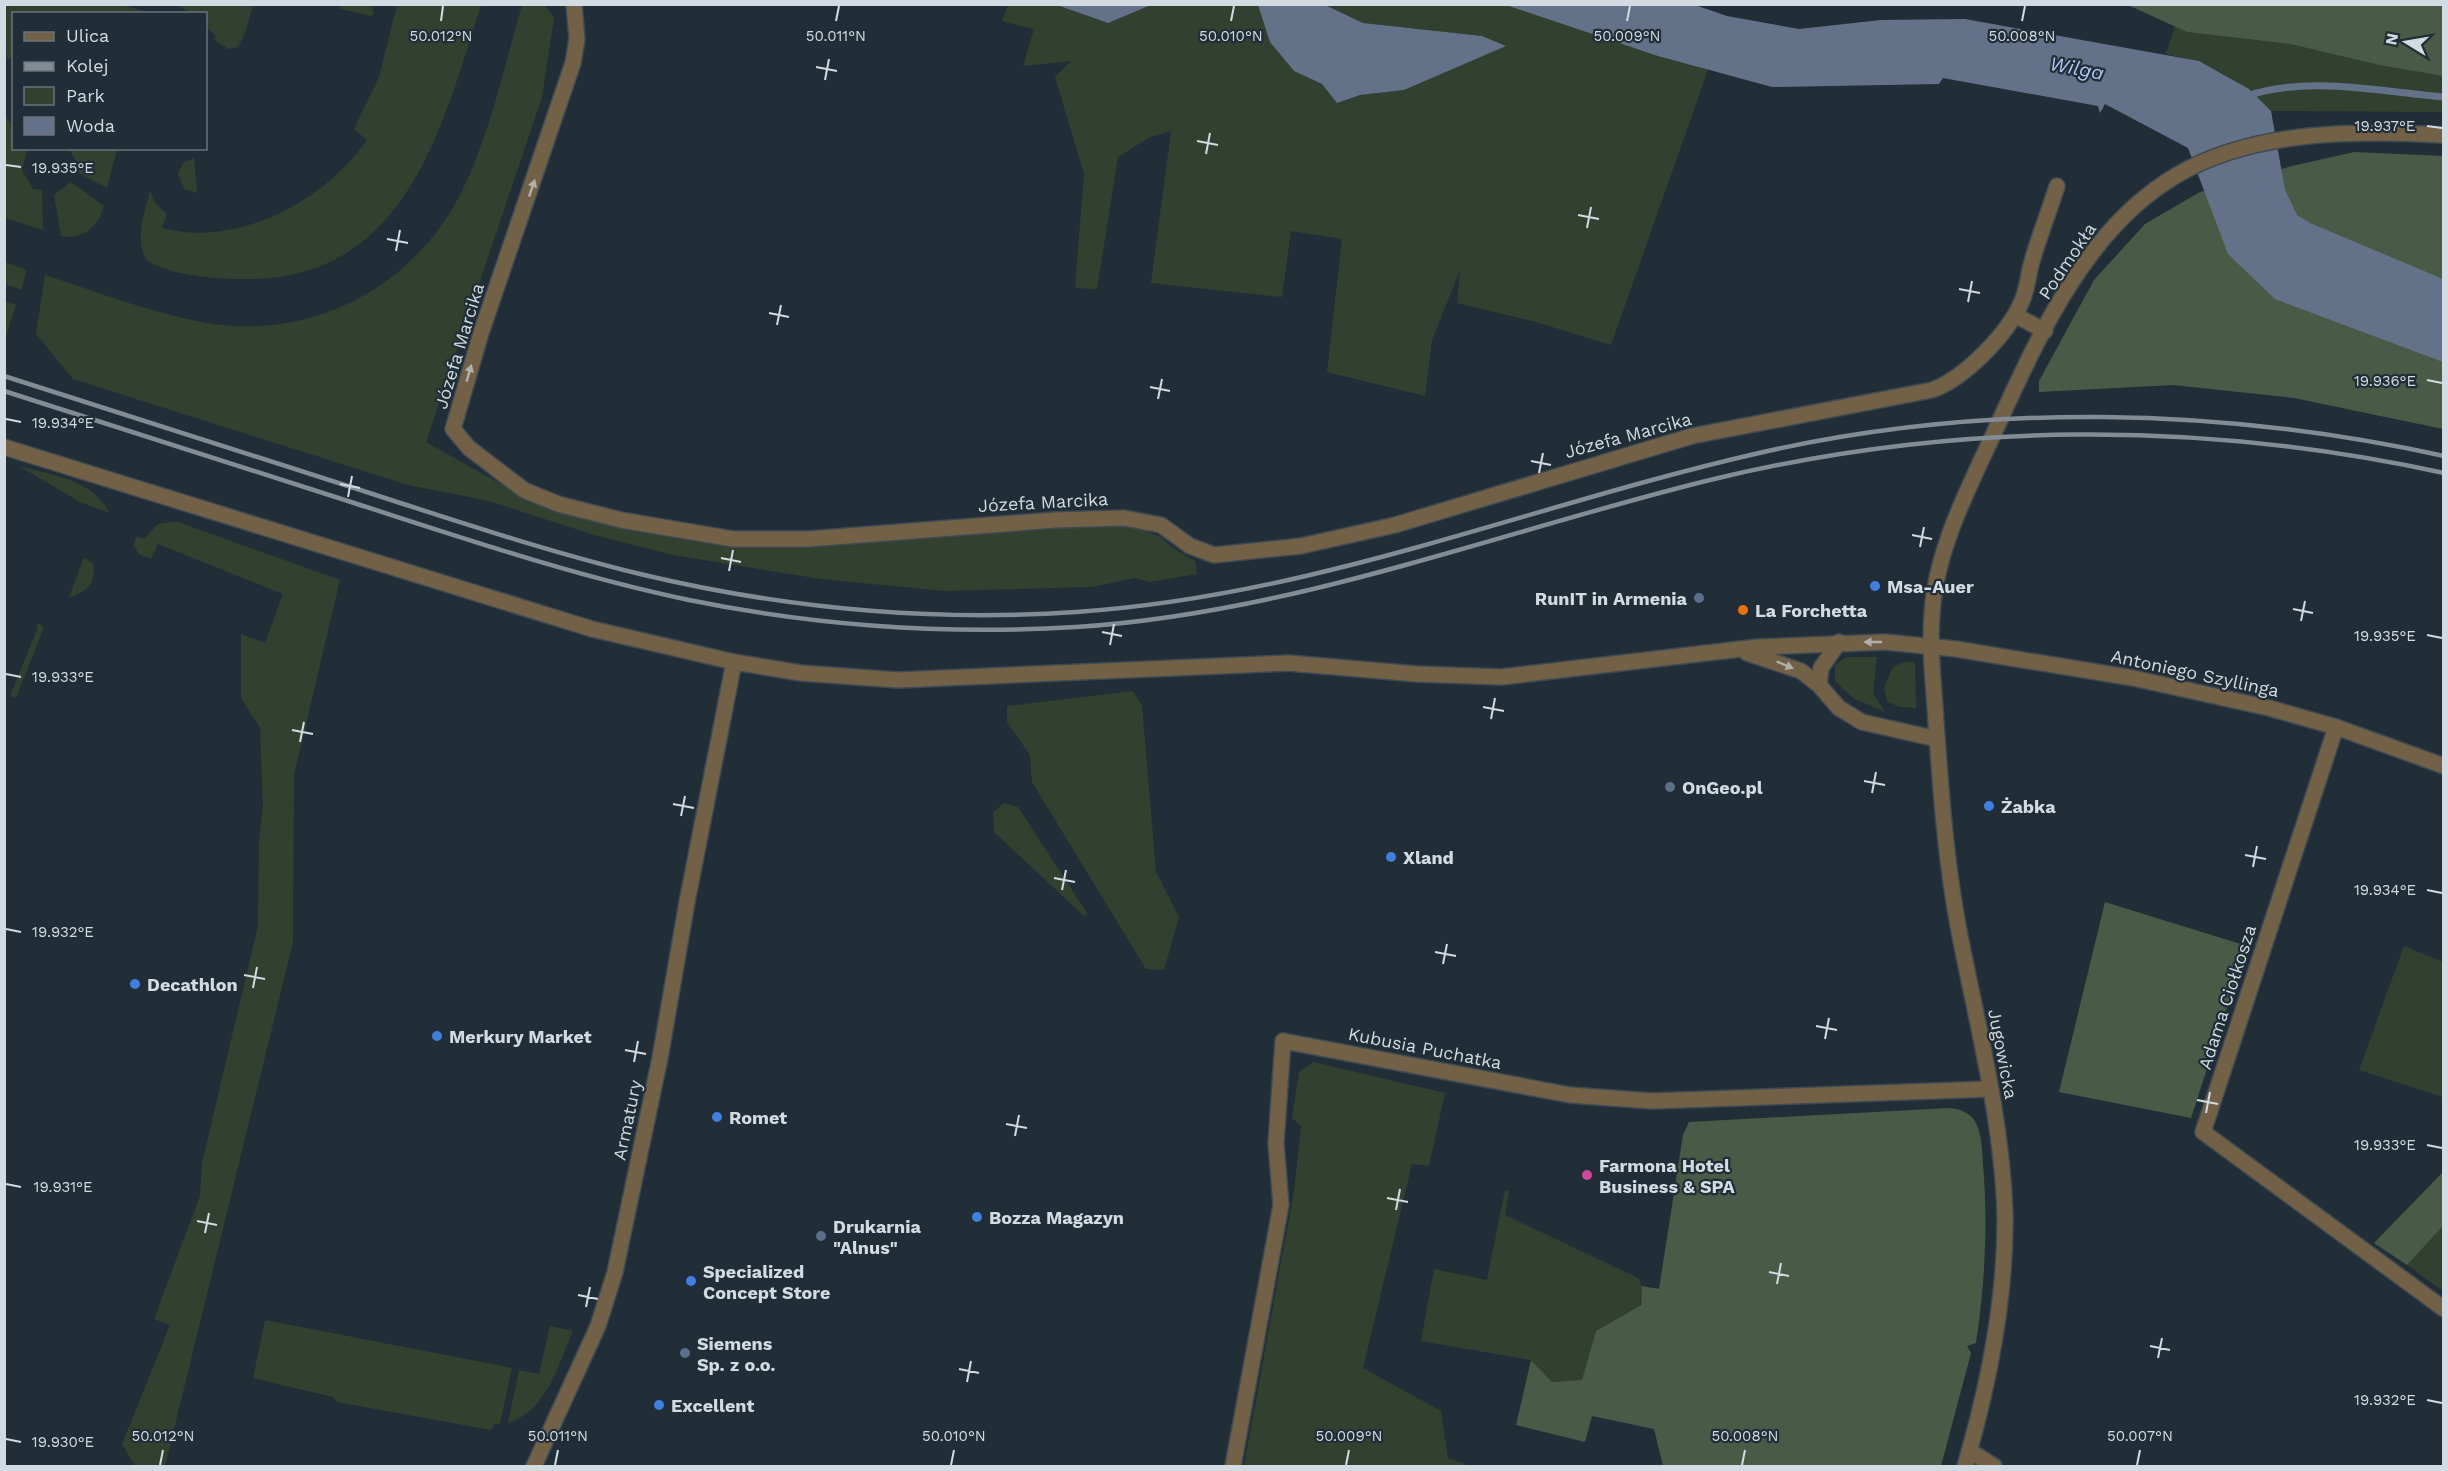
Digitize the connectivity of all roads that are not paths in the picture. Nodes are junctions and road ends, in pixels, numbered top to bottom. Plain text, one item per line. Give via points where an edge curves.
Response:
1 (574, 4) edge
2 (2444, 135) edge
3 (2057, 186) dead end
4 (2015, 315) junction
5 (2045, 331) junction
6 (4, 447) edge
7 (1839, 642) junction
8 (1931, 648) junction
9 (1729, 650) junction
10 (734, 662) junction
11 (1819, 685) junction
12 (2336, 727) junction
13 (1937, 739) junction
14 (2444, 766) edge
15 (1990, 1089) junction
16 (2444, 1309) edge
17 (1970, 1451) junction
18 (534, 1467) edge
19 (1233, 1467) edge
20 (1965, 1467) edge
21 (1994, 1467) edge

4 -> 1 street, Józefa Marcika via 1966,370 1932,390 1692,436 1395,525 1301,546 1214,555 1200,551 1161,525 1124,518 809,539 733,539 621,520 558,504 524,490 469,448 453,429 481,333 573,63 577,39
2 - 5 street, Podmokła via 2366,132 2301,137 2224,154 2175,176 2109,232 2082,266
3 - 4 street
4 - 5 street
5 - 8 street, Podmokła via 1956,518 1933,595
6 - 10 street via 510,606
8 -> 7 street
7 - 9 street
7 - 11 street via 1821,668
8 - 12 street, Antoniego Szyllinga via 2133,678
8 - 13 street, Jugowicka
9 - 10 street via 1501,677 1288,663 898,680 801,673
9 -> 11 street via 1779,662 1801,671
10 - 18 street, Armatury via 660,1058 615,1272 598,1326
11 - 13 street via 1839,708 1862,722
12 - 14 street, Antoniego Szyllinga
12 - 16 street, Adama Ciołkosza via 2203,1132
13 - 15 street, Jugowicka via 1950,885
15 - 17 street, Jugowicka via 2002,1167 2005,1256 1992,1357
15 - 19 street, Kubusia Puchatka via 1652,1101 1570,1095 1283,1041 1276,1143 1281,1205
17 - 20 street, Jugowicka
17 - 21 street

